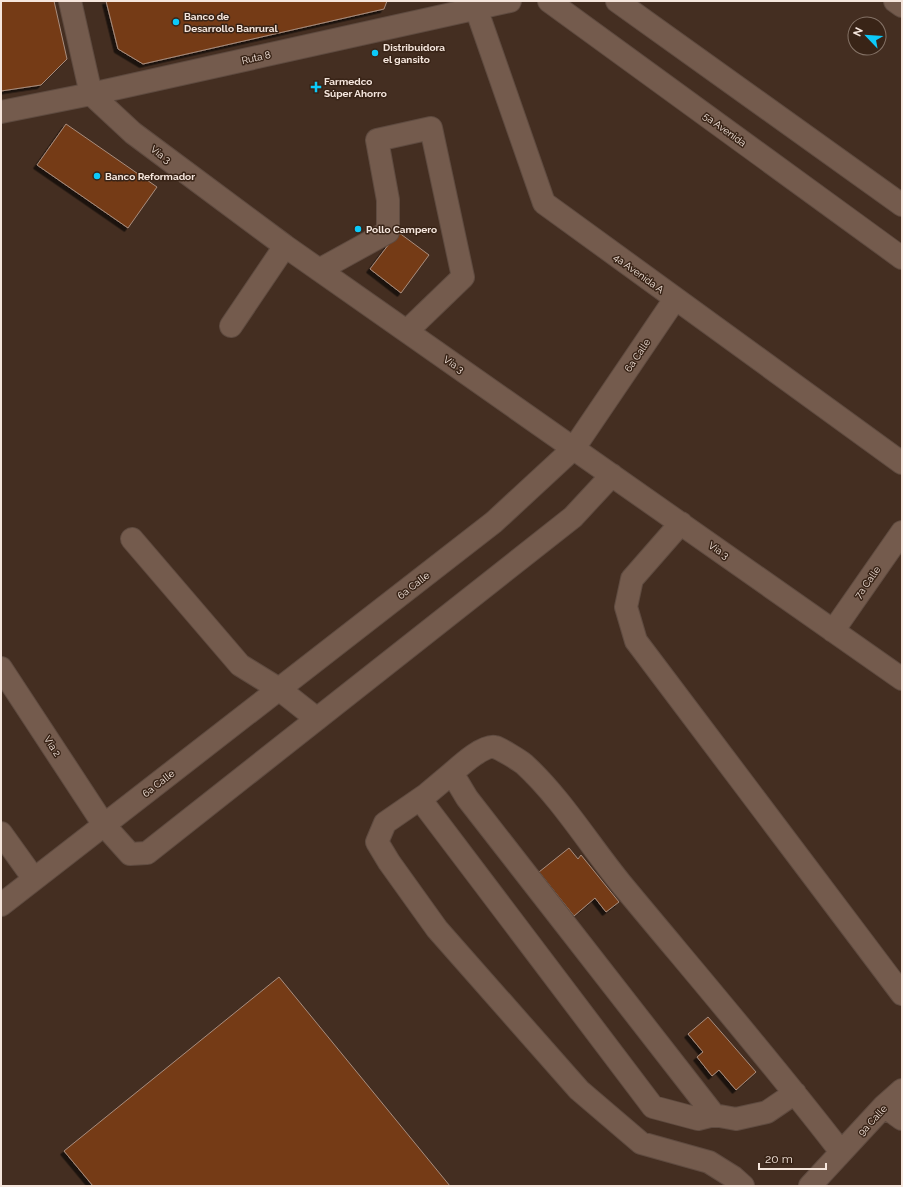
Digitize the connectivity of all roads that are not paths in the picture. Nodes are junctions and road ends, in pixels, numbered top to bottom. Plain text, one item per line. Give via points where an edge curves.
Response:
1 (70, 1) edge
2 (510, 1) edge
3 (549, 1) edge
4 (617, 1) edge
5 (895, 1) edge
6 (902, 6) edge
7 (476, 8) junction
8 (424, 10) edge
9 (91, 94) junction
10 (1, 112) edge
11 (902, 205) edge
12 (285, 246) junction
13 (902, 258) edge
14 (320, 270) junction
15 (675, 299) junction
16 (231, 326) dead end
17 (406, 331) junction
18 (574, 448) junction
19 (902, 463) edge
20 (612, 475) junction
21 (681, 524) junction
22 (902, 532) edge
23 (132, 539) dead end
24 (833, 631) junction
25 (1, 668) edge
26 (902, 679) edge
27 (279, 689) junction
28 (317, 719) junction
29 (452, 773) junction
30 (420, 798) junction
31 (104, 825) junction
32 (1, 833) edge
33 (34, 879) junction
34 (1, 905) edge
35 (902, 994) edge
36 (902, 1090) edge
37 (795, 1093) junction
38 (884, 1106) junction
39 (714, 1115) junction
40 (902, 1119) edge
41 (841, 1152) junction
42 (743, 1186) edge
43 (810, 1186) edge

1 - 9 street
2 - 7 street, Ruta 8
3 - 13 street, 5a Avenida
4 - 11 street
5 - 6 street
7 - 8 street, Ruta 8
7 - 15 street, 4a Avenida A via 544,203
8 - 9 street, Ruta 8
9 - 10 street, Ruta 8
9 - 12 street, Vía 3 via 133,133
12 - 14 street, Vía 3
12 - 16 street
14 - 17 street, Vía 3
14 - 17 street via 388,232 388,200 377,140 431,128 463,278
15 - 18 street, 6a Calle
15 - 19 street, 4a Avenida A
17 - 18 street, Vía 3
18 - 20 street, Vía 3
18 - 27 street, 6a Calle via 494,522
20 - 21 street, Vía 3
20 - 28 street via 573,517
21 - 24 street, Vía 3
21 - 35 street via 632,579 626,607 636,641
22 - 24 street, 7a Calle
23 - 27 street via 240,665
24 - 26 street, Vía 3
25 - 31 street, Vía 2
27 - 28 street
27 - 31 street, 6a Calle
28 - 31 street via 147,853 130,854
29 - 30 street
29 - 37 street via 467,760 488,748 495,747 523,763 558,802 622,884
29 - 39 street via 467,798
30 - 39 street via 654,1107 698,1119
30 - 42 street via 385,823 377,842 437,929 579,1090 641,1143 709,1162 733,1176
31 - 33 street, 6a Calle
32 - 33 street
33 - 34 street, 6a Calle
36 - 38 street, 9a Calle
37 - 39 street via 767,1112 736,1119
37 - 41 street
38 - 40 street
38 - 41 street, 9a Calle
41 - 43 street, 9a Calle

